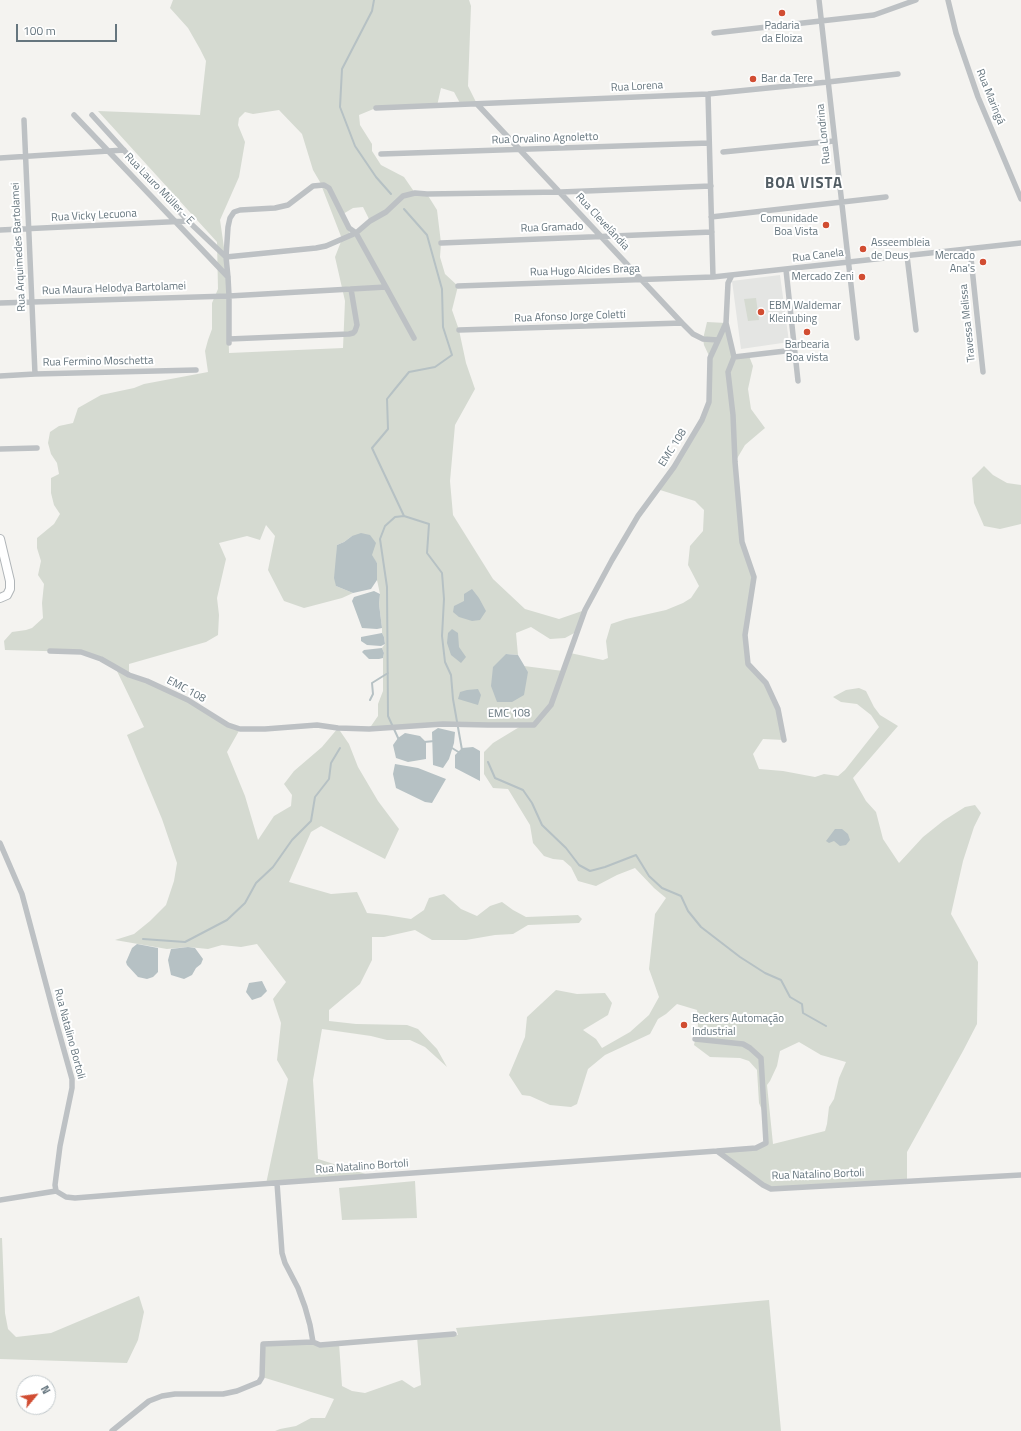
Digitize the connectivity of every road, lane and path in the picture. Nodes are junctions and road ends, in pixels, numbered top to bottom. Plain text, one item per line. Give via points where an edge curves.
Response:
1 (818, 0) edge
2 (916, 0) edge
3 (948, 0) edge
4 (821, 20) junction
5 (714, 33) dead end
6 (898, 74) dead end
7 (828, 82) junction
8 (708, 94) junction
9 (477, 104) junction
10 (376, 108) dead end
11 (92, 114) dead end
12 (74, 115) dead end
13 (24, 120) dead end
14 (834, 141) junction
15 (709, 143) junction
16 (108, 150) junction
17 (124, 150) junction
18 (521, 150) junction
19 (723, 152) dead end
20 (381, 154) dead end
21 (25, 157) junction
22 (0, 158) edge
23 (711, 186) junction
24 (561, 192) junction
25 (886, 197) dead end
26 (1021, 199) edge
27 (841, 201) junction
28 (711, 217) junction
29 (176, 221) junction
30 (188, 221) junction
31 (29, 229) junction
32 (0, 230) edge
33 (712, 232) junction
34 (356, 233) junction
35 (602, 236) junction
36 (441, 243) dead end
37 (1021, 243) edge
38 (970, 249) junction
39 (907, 256) junction
40 (226, 257) junction
41 (849, 263) junction
42 (786, 270) junction
43 (732, 275) junction
44 (228, 277) junction
45 (714, 277) junction
46 (641, 279) junction
47 (458, 286) dead end
48 (386, 287) junction
49 (351, 289) junction
50 (229, 296) junction
51 (32, 301) junction
52 (0, 303) edge
53 (682, 323) junction
54 (726, 323) junction
55 (459, 330) dead end
56 (916, 330) dead end
57 (414, 338) dead end
58 (857, 338) dead end
59 (718, 340) junction
60 (794, 350) junction
61 (734, 358) junction
62 (196, 370) dead end
63 (984, 372) dead end
64 (35, 374) junction
65 (0, 376) edge
66 (798, 381) dead end
67 (37, 448) dead end
68 (0, 449) edge
69 (0, 539) edge
70 (0, 598) edge
71 (50, 651) dead end
72 (784, 740) dead end
73 (0, 843) edge
74 (695, 1039) dead end
75 (717, 1151) junction
76 (1021, 1175) edge
77 (277, 1183) junction
78 (56, 1191) junction
79 (0, 1200) edge
80 (454, 1334) dead end
81 (313, 1342) junction
82 (112, 1431) edge

1 - 4 street, Rua Londrina
2 - 4 street via 874,14
3 - 26 street, Rua Maringá via 956,33 978,97
4 - 5 street
4 - 7 street, Rua Londrina
6 - 7 street, Rua Lorena
7 - 8 street, Rua Lorena
7 - 14 street, Rua Londrina
8 - 9 street, Rua Lorena
8 - 15 street
9 - 10 street, Rua Lorena
9 - 18 street, Rua Clevelândia
11 - 17 street, Rua Lauro Müller - E
12 - 16 street, Rua Lauro Müller - E
13 - 21 street, Rua Arquimedes Bartolamei
14 - 19 street
14 - 27 street, Rua Londrina
15 - 18 street, Rua Orvalino Agnoletto
15 - 23 street
16 - 17 street
16 - 21 street
16 - 29 street, Rua Lauro Müller - E
17 - 30 street, Rua Lauro Müller - E
18 - 20 street, Rua Orvalino Agnoletto
18 - 24 street, Rua Clevelândia
21 - 22 street
21 - 31 street, Rua Arquimedes Bartolamei
23 - 24 street
23 - 28 street
24 - 34 street via 415,193 403,196 386,212
24 - 35 street, Rua Clevelândia
25 - 27 street
27 - 28 street
27 - 41 street, Rua Londrina
28 - 33 street
29 - 30 street, Rua Vicky Lecuona
29 - 31 street, Rua Vicky Lecuona
29 - 44 street, Rua Lauro Müller - E
30 - 40 street, Rua Lauro Müller - E
31 - 32 street, Rua Vicky Lecuona
31 - 51 street, Rua Arquimedes Bartolamei
33 - 35 street, Rua Gramado
33 - 45 street
34 - 40 street via 316,248
34 - 40 street via 349,228 329,188 324,185 313,186 288,205 234,212 228,227
34 - 48 street
35 - 36 street, Rua Gramado
35 - 46 street, Rua Clevelândia
37 - 38 street, Rua Canela
38 - 39 street, Rua Canela
38 - 63 street, Travessa Melissa
39 - 41 street, Rua Canela
39 - 56 street
40 - 44 street
41 - 42 street, Rua Canela
41 - 58 street, Rua Londrina
42 - 43 street, Rua Canela
42 - 60 street
43 - 45 street, Rua Canela
43 - 54 street via 728,283
44 - 50 street
45 - 46 street, Rua Hugo Alcides Braga
46 - 47 street, Rua Hugo Alcides Braga
46 - 53 street, Rua Clevelândia
48 - 49 street, Rua Maura Helodya Bartolamei
48 - 57 street
49 - 50 street, Rua Maura Helodya Bartolamei
49 - 50 street via 357,325 353,333 229,341
50 - 51 street, Rua Maura Helodya Bartolamei
51 - 52 street, Rua Maura Helodya Bartolamei
51 - 64 street, Rua Arquimedes Bartolamei
53 - 55 street, Rua Afonso Jorge Coletti
53 - 59 street, Rua Clevelândia via 702,339
54 - 59 street, EMC 108
54 - 61 street
59 - 71 street, EMC 108 via 710,358 709,402 702,420 612,560 585,610 551,705 534,725 443,724 369,729 317,724 240,729 228,725 188,700 129,675 101,659 81,652
60 - 61 street
60 - 66 street
61 - 72 street via 728,372 742,542 754,577 745,635 748,664 766,683 778,709
62 - 64 street, Rua Fermino Moschetta
64 - 65 street, Rua Fermino Moschetta
67 - 68 street
69 - 70 street via 10,589 7,595
73 - 78 street, Rua Natalino Bortoli via 22,894 72,1079 60,1146
74 - 75 street via 743,1044 761,1058 766,1143 756,1148
75 - 76 street, Rua Natalino Bortoli via 763,1185 771,1188
75 - 77 street, Rua Natalino Bortoli
77 - 78 street, Rua Natalino Bortoli via 75,1198 66,1197
77 - 81 street via 282,1253 305,1307
78 - 79 street
80 - 81 street via 320,1345
81 - 82 street via 263,1344 262,1377 259,1382 223,1394 162,1396 149,1401

